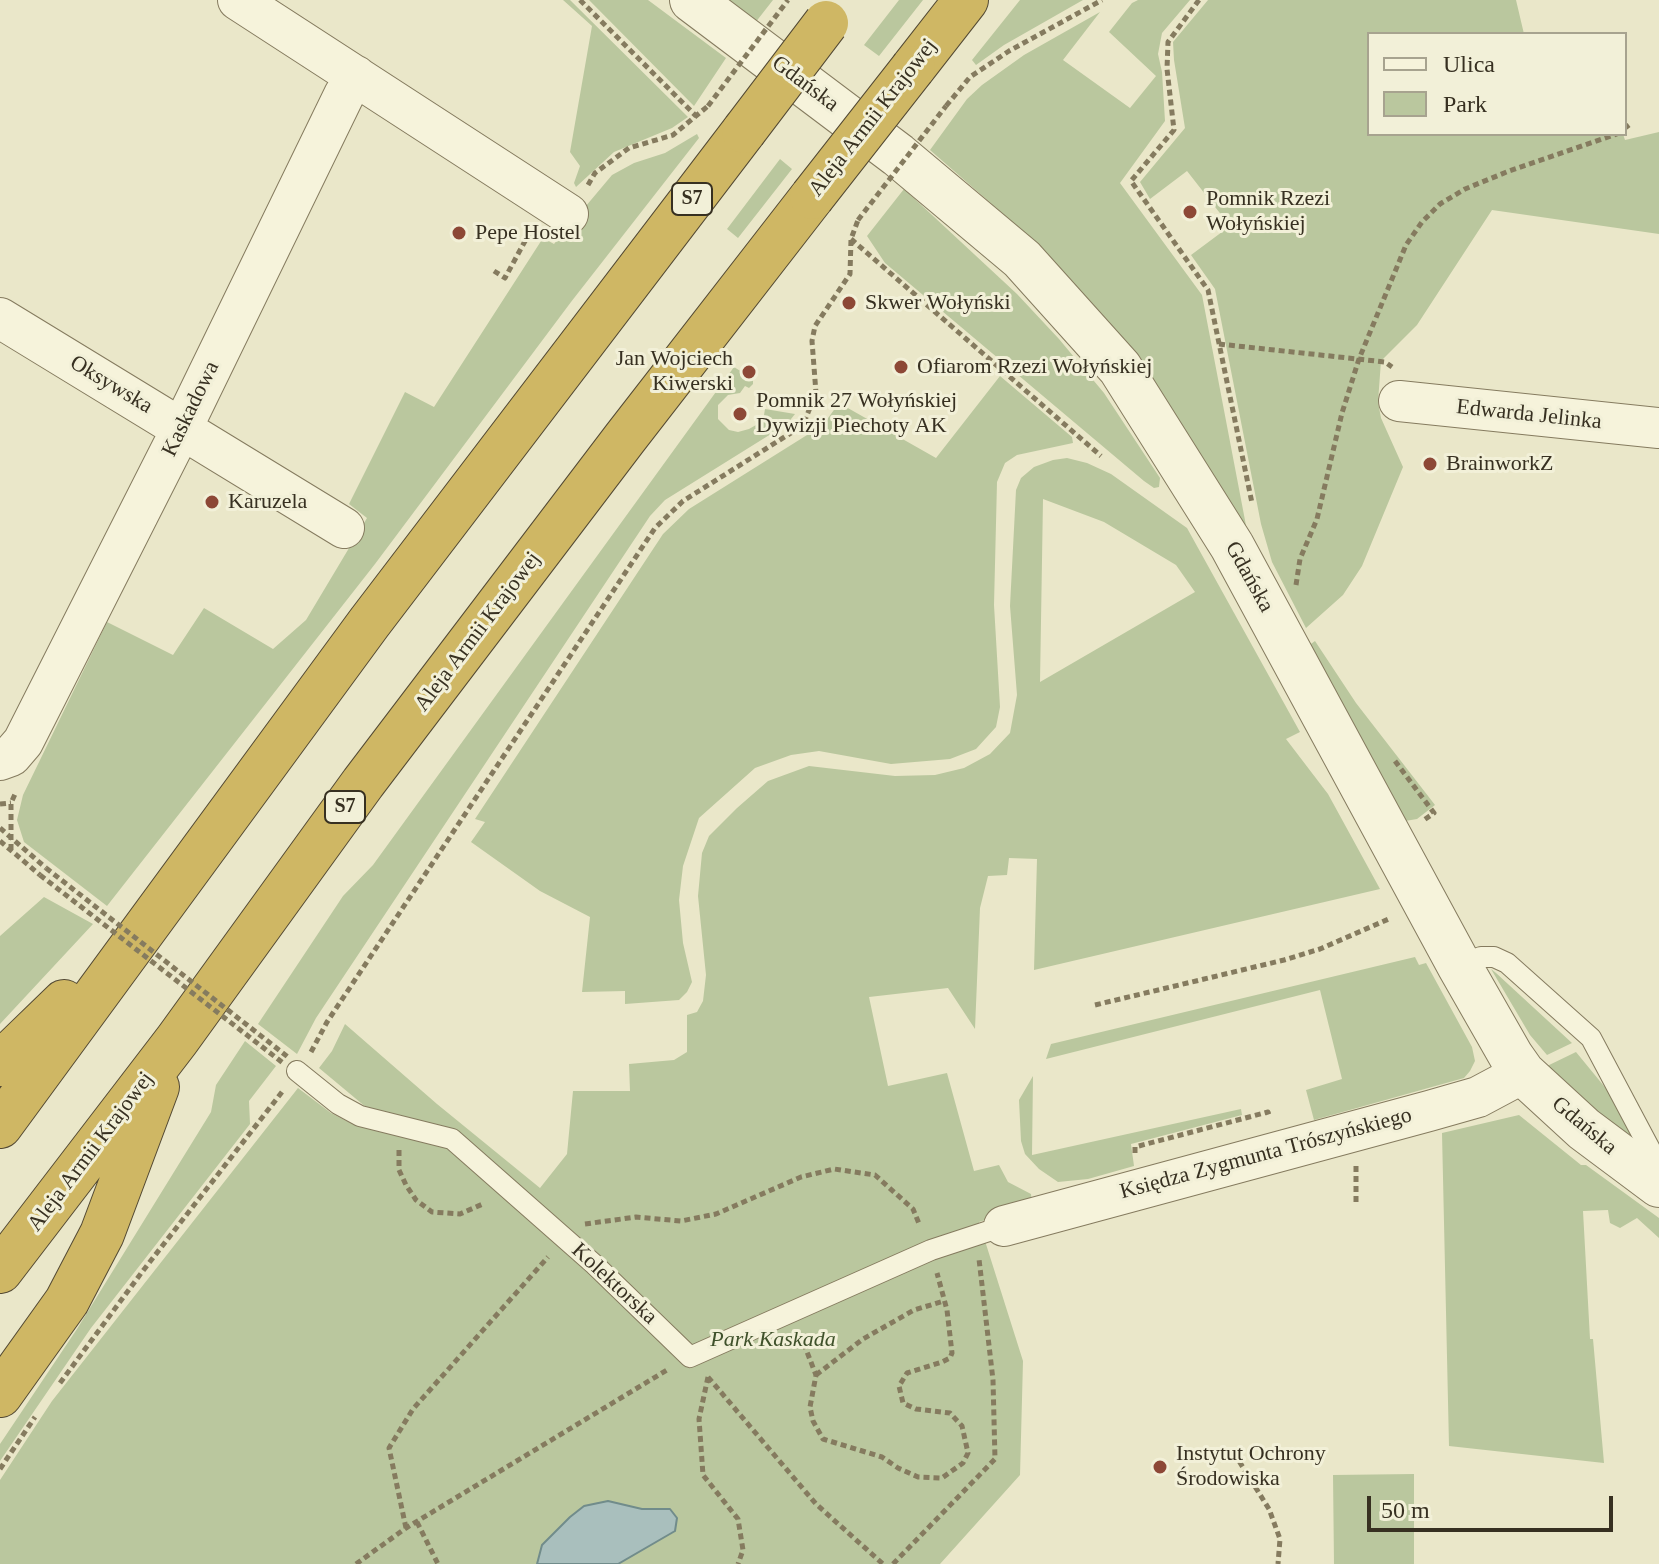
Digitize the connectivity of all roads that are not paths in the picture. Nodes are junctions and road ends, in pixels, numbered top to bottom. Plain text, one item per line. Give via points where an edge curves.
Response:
1 (238, 0) edge
2 (692, 0) edge
3 (966, 0) edge
4 (835, 11) edge
5 (356, 76) junction
6 (568, 214) road end
7 (0, 318) edge
8 (1399, 401) dead end
9 (182, 428) junction
10 (1659, 428) edge
11 (344, 528) dead end
12 (11, 751) edge
13 (152, 917) junction
14 (1459, 965) junction
15 (177, 1040) junction
16 (0, 1064) edge
17 (289, 1064) road end
18 (1523, 1073) junction
19 (0, 1126) edge
20 (1659, 1166) edge
21 (1659, 1185) edge
22 (990, 1231) joint
23 (0, 1271) edge
24 (19, 1403) edge

1 - 5 street
2 - 14 street, Gdańska via 898,155 1022,259 1120,368 1232,546
3 - 15 highway, Aleja Armii Krajowej / S7, bridge via 363,783
4 - 13 highway, S7, bridge
5 - 6 street
5 - 9 street, Kaskadowa
7 - 9 street, Oksywska
8 - 10 street, Edwarda Jelinka
9 - 11 street, Oksywska
9 - 12 street, Kaskadowa
13 - 16 highway
13 - 19 highway, S7
14 - 18 street, Gdańska
14 - 20 lane via 1481,957 1507,963 1591,1038
15 - 23 highway, Aleja Armii Krajowej / S7
15 - 24 highway via 102,1234
17 - 22 lane, Kolektorska via 360,1116 452,1139 690,1357 931,1250
18 - 21 street, Gdańska via 1584,1129
18 - 22 street, Księdza Zygmunta Trószyńskiego via 1478,1097

